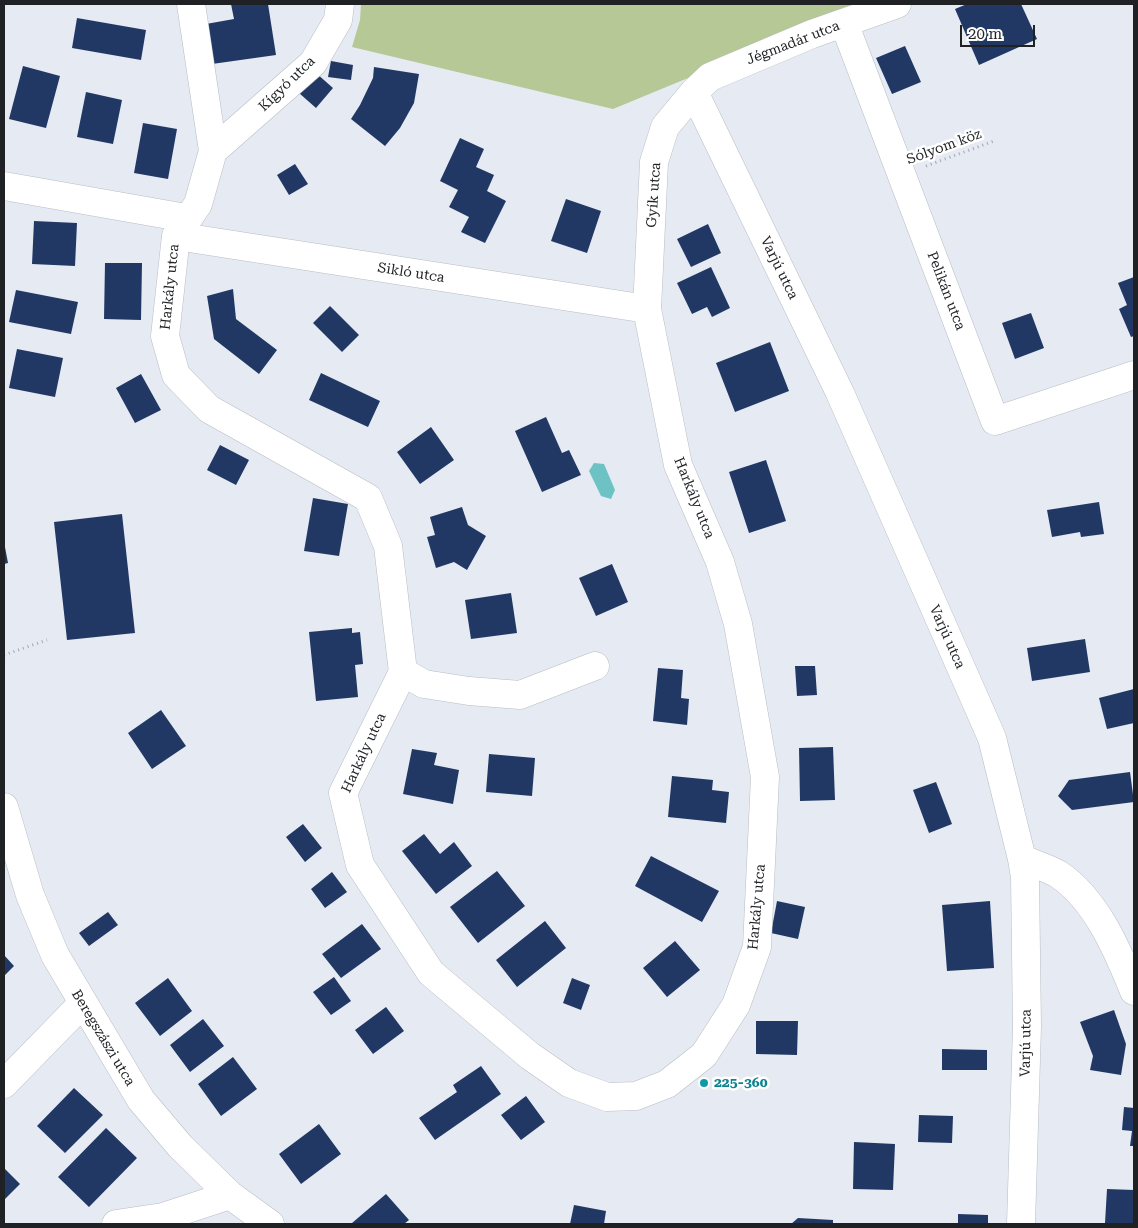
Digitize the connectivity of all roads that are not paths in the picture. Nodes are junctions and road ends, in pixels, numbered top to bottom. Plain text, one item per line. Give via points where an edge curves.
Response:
1 (191, 4) edge
2 (340, 4) edge
3 (897, 4) edge
4 (844, 23) junction
5 (694, 92) junction
6 (213, 151) junction
7 (4, 186) edge
8 (181, 227) junction
9 (647, 309) junction
10 (1134, 375) edge
11 (595, 666) dead end
12 (403, 672) junction
13 (4, 806) edge
14 (1022, 859) junction
15 (1134, 992) edge
16 (82, 1004) junction
17 (4, 1084) edge
18 (230, 1194) junction
19 (116, 1224) edge
20 (270, 1224) edge
21 (1022, 1224) edge

1 - 6 street
2 - 6 street, Kígyó utca via 338,20 313,63
3 - 4 street, Jégmadár utca
4 - 5 street, Jégmadár utca via 710,77
4 - 10 street, Pelikán utca via 995,422
5 - 9 street, Gyík utca via 666,127 654,162
5 - 14 street, Varjú utca via 840,393 992,738
6 - 8 street via 198,204
7 - 8 street
8 - 9 street, Sikló utca
8 - 12 street, Harkály utca via 164,336 176,375 209,409 368,498 388,546
9 - 12 street, Harkály utca via 678,465 720,562 738,624 765,777 757,947 736,1005 704,1055 667,1084 636,1096 607,1097 569,1083 530,1056 431,973 360,865 343,793
11 - 12 street via 520,695 424,684
13 - 16 street, Beregszászi utca via 30,896 55,955
14 - 15 street via 1058,874 1079,895 1106,929
14 - 21 street, Varjú utca via 1027,1027
16 - 17 street
16 - 18 street, Beregszászi utca via 141,1100 180,1146
18 - 19 street via 163,1217
18 - 20 street, Beregszászi utca

